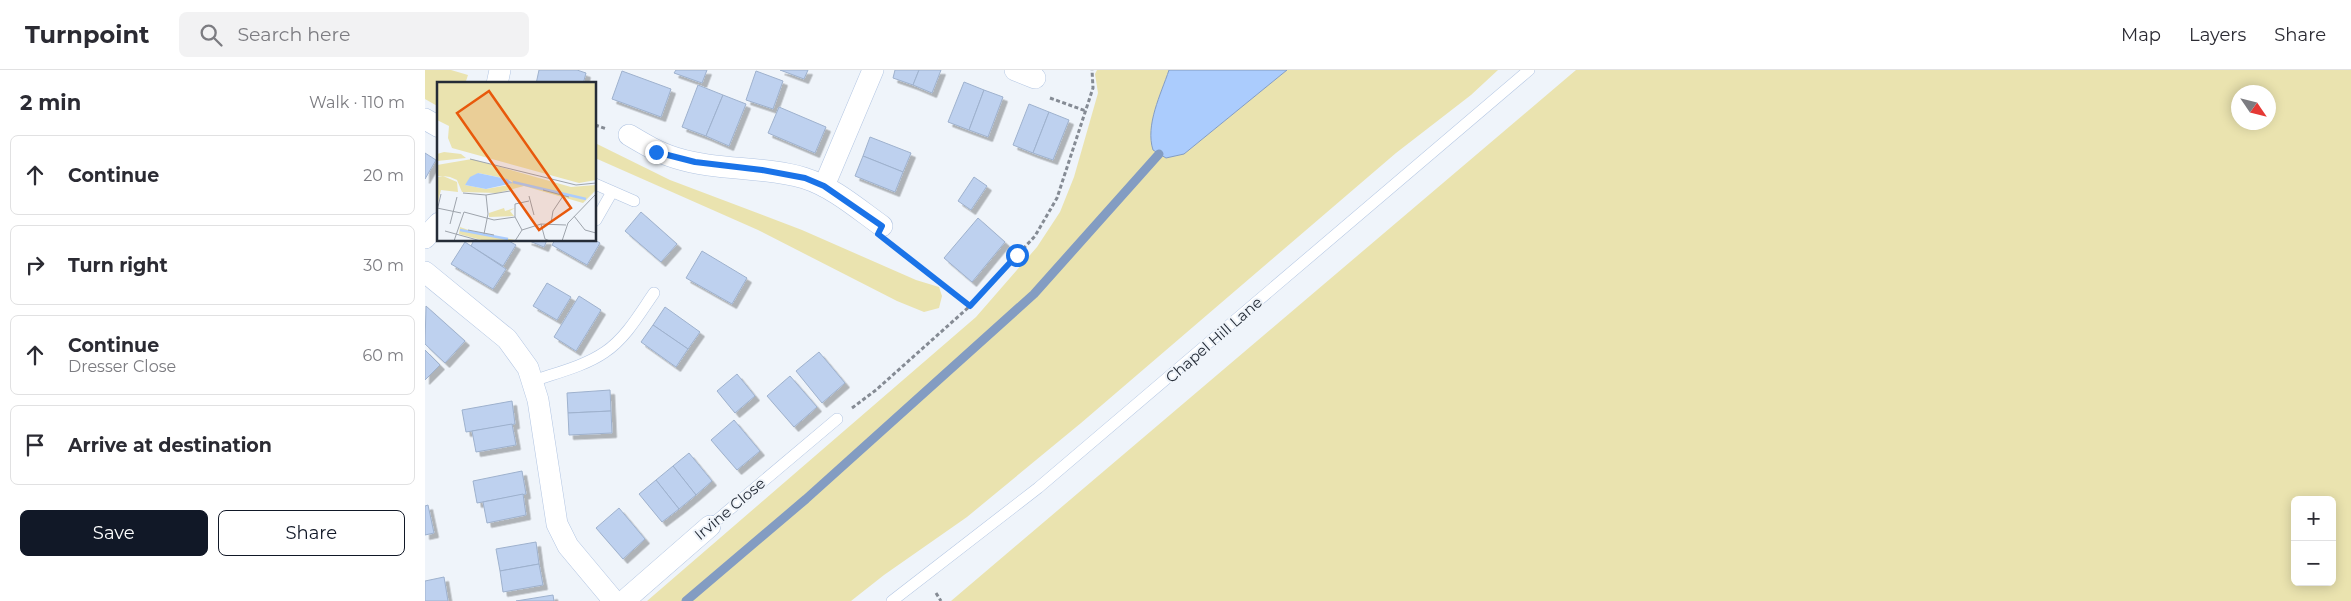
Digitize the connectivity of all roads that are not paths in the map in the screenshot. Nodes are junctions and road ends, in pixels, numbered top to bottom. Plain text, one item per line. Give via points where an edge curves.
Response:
1 (873, 70) edge
2 (1015, 70) edge
3 (1529, 70) edge
4 (1035, 78) road end
5 (425, 120) edge
6 (437, 126) edge
7 (629, 135) dead end
8 (596, 184) edge
9 (824, 186) junction
10 (612, 192) junction
11 (634, 201) dead end
12 (596, 220) dead end
13 (437, 225) edge
14 (882, 226) road end
15 (425, 238) edge
16 (425, 272) edge
17 (655, 293) dead end
18 (533, 381) junction
19 (837, 419) road end
20 (710, 526) joint
21 (615, 601) edge
22 (624, 601) edge
23 (892, 601) edge

1 - 9 street
2 - 4 street
3 - 23 lane, Chapel Hill Lane via 1069,462
5 - 6 street
7 - 9 street via 656,152 677,159 762,170 805,178
8 - 10 lane
9 - 14 street
10 - 11 lane
10 - 12 lane
13 - 15 street
16 - 18 street via 507,339 520,355
17 - 18 lane via 634,323 604,353
18 - 21 street via 557,524 568,546
19 - 20 lane, Irvine Close
20 - 22 street, Irvine Close

